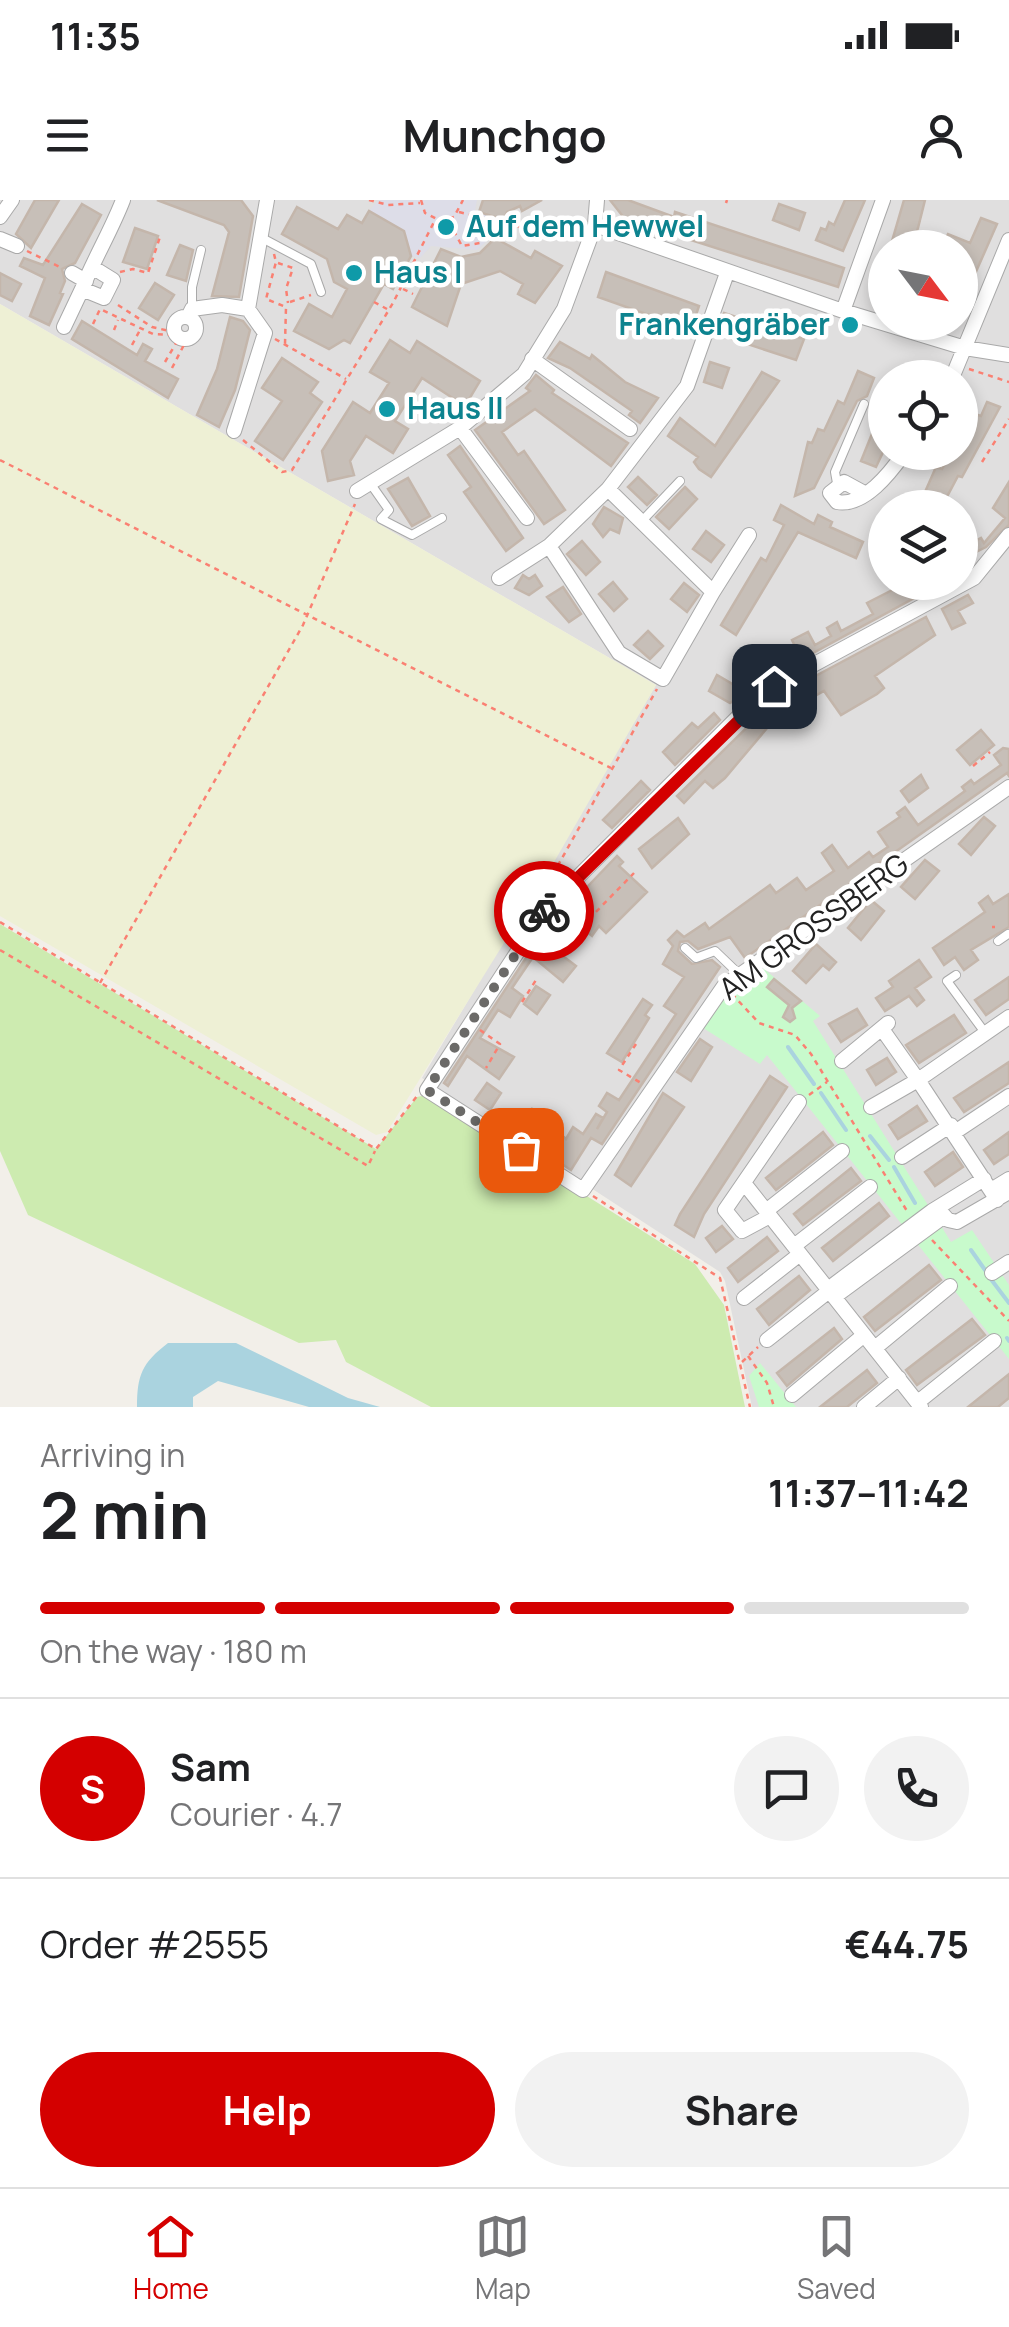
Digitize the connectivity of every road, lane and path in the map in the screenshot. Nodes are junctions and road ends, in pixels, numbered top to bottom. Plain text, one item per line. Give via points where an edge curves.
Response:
1 (12, 200) edge
2 (122, 200) edge
3 (267, 200) edge
4 (368, 200) edge
5 (463, 200) edge
6 (597, 200) edge
7 (883, 200) edge
8 (421, 201) edge
9 (459, 212) junction
10 (0, 217) edge
11 (435, 220) junction
12 (448, 220) junction
13 (595, 225) junction
14 (160, 237) dead end
15 (0, 239) edge
16 (267, 240) junction
17 (1009, 240) edge
18 (480, 243) dead end
19 (23, 249) joint
20 (201, 250) dead end
21 (276, 262) junction
22 (72, 273) joint
23 (727, 273) junction
24 (111, 278) junction
25 (87, 279) junction
26 (401, 288) junction
27 (320, 292) joint
28 (413, 294) dead end
29 (374, 302) dead end
30 (117, 304) dead end
31 (287, 305) junction
32 (248, 310) junction
33 (388, 310) junction
34 (843, 311) junction
35 (190, 313) junction
36 (119, 318) junction
37 (93, 324) dead end
38 (64, 326) dead end
39 (141, 329) junction
40 (114, 330) dead end
41 (265, 333) junction
42 (179, 336) junction
43 (285, 344) junction
44 (132, 345) dead end
45 (965, 348) junction
46 (1009, 355) edge
47 (532, 359) junction
48 (961, 360) edge
49 (165, 362) dead end
50 (172, 368) dead end
51 (978, 377) edge
52 (346, 379) junction
53 (1009, 382) edge
54 (864, 404) dead end
55 (1009, 419) edge
56 (460, 428) junction
57 (630, 430) dead end
58 (234, 431) joint
59 (0, 460) edge
60 (982, 462) dead end
61 (888, 470) edge
62 (680, 481) dead end
63 (838, 483) joint
64 (364, 487) junction
65 (608, 489) junction
66 (442, 518) dead end
67 (527, 518) dead end
68 (641, 522) junction
69 (749, 535) dead end
70 (1009, 535) edge
71 (548, 546) junction
72 (499, 578) dead end
73 (713, 592) junction
74 (308, 615) junction
75 (663, 680) junction
76 (990, 752) dead end
77 (973, 766) dead end
78 (611, 768) junction
79 (1009, 787) edge
80 (634, 873) dead end
81 (542, 893) dead end
82 (590, 919) dead end
83 (0, 922) edge
84 (1009, 935) edge
85 (998, 941) dead end
86 (685, 948) dead end
87 (0, 950) edge
88 (956, 974) dead end
89 (740, 975) junction
90 (536, 980) dead end
91 (100, 982) junction
92 (724, 986) junction
93 (522, 1002) dead end
94 (1009, 1017) edge
95 (470, 1024) junction
96 (986, 1034) junction
97 (636, 1044) dead end
98 (842, 1061) dead end
99 (486, 1068) dead end
100 (918, 1080) junction
101 (828, 1081) junction
102 (651, 1089) junction
103 (427, 1090) junction
104 (1009, 1096) edge
105 (799, 1102) joint
106 (871, 1107) dead end
107 (953, 1129) junction
108 (376, 1149) junction
109 (842, 1151) dead end
110 (902, 1156) dead end
111 (1009, 1179) edge
112 (744, 1183) junction
113 (870, 1188) dead end
114 (995, 1190) edge
115 (590, 1194) dead end
116 (940, 1212) junction
117 (768, 1214) junction
118 (919, 1226) junction
119 (797, 1250) junction
120 (1009, 1262) edge
121 (992, 1273) dead end
122 (950, 1286) dead end
123 (830, 1292) junction
124 (744, 1298) dead end
125 (1009, 1320) edge
126 (864, 1335) junction
127 (767, 1340) joint
128 (994, 1342) dead end
129 (875, 1348) junction
130 (748, 1356) junction
131 (740, 1363) junction
132 (899, 1378) junction
133 (792, 1395) dead end
134 (920, 1405) edge
135 (750, 1407) edge
136 (774, 1407) edge
137 (864, 1407) edge

1 - 10 street
2 - 25 street
3 - 16 street
4 - 8 path
5 - 9 path
6 - 13 street
7 - 34 street
8 - 11 path
9 - 12 path
9 - 13 path via 566,236
11 - 12 path
11 - 26 path
12 - 18 path via 462,246
13 - 23 street
13 - 47 street via 564,309
14 - 24 path via 148,273 129,268
15 - 19 street
16 - 21 path
16 - 27 lane via 311,264
16 - 32 street
17 - 45 street
19 - 22 path
20 - 35 lane
21 - 31 path via 293,268
21 - 31 path via 266,299
22 - 25 street
23 - 34 street
23 - 65 street via 687,386
24 - 25 street
24 - 25 street via 104,298
25 - 38 street
26 - 28 path
26 - 33 path
27 - 31 path
29 - 33 path
30 - 42 path
31 - 43 path
32 - 35 street via 222,305
32 - 41 street
33 - 52 path
34 - 45 street
35 - 42 street via 196,328
36 - 37 path via 100,309
36 - 39 path
36 - 40 path
39 - 42 path
39 - 44 path
41 - 43 path
41 - 58 street
42 - 49 path
42 - 50 path
43 - 52 path
45 - 46 street
45 - 48 street
47 - 56 street via 524,374
47 - 57 street
51 - 53 path
52 - 58 path via 292,470 282,472 259,458
54 - 63 lane via 835,472
55 - 60 path
56 - 64 street
56 - 67 street
59 - 74 path
61 - 63 street via 851,503 836,502 830,493
62 - 68 lane
64 - 66 lane via 389,510 381,520 412,536
64 - 74 path
65 - 68 street
65 - 71 street
68 - 73 street
69 - 73 street
70 - 95 street via 974,578 758,697 545,910
71 - 72 street
71 - 75 street via 619,652
73 - 75 street
74 - 78 path
74 - 91 path
75 - 78 path
76 - 77 path
78 - 81 path
79 - 89 street, AM GROSSBERG
80 - 82 path
83 - 91 path
84 - 85 lane
86 - 89 lane via 696,958 715,951
87 - 108 path via 368,1166
88 - 96 lane via 943,983
89 - 92 street, AM GROSSBERG
90 - 93 path
91 - 108 path
92 - 101 path via 759,1023 795,1035
92 - 102 street, AM GROSSBERG
94 - 96 street
95 - 99 path via 500,1044
95 - 103 street
96 - 100 street
97 - 102 path via 618,1070
98 - 100 street via 885,1026
100 - 106 street
100 - 107 street
101 - 105 path
101 - 118 path
102 - 103 street, AM GROSSBERG via 583,1190
103 - 108 path via 412,1098
104 - 107 street
105 - 112 street
107 - 110 street
107 - 114 street
109 - 117 street
111 - 114 street
112 - 117 street
112 - 117 street via 725,1210 742,1231
113 - 119 street
114 - 116 street
114 - 116 street via 958,1222
115 - 131 path via 720,1278
116 - 118 street
117 - 119 street
118 - 123 street
118 - 125 path
119 - 123 street
119 - 124 street
120 - 121 street
122 - 129 street
123 - 126 street
123 - 127 street
126 - 129 street
126 - 133 street
127 - 130 path
128 - 134 street
129 - 132 street
130 - 131 path
130 - 136 path
131 - 135 path
132 - 134 street
132 - 137 street

